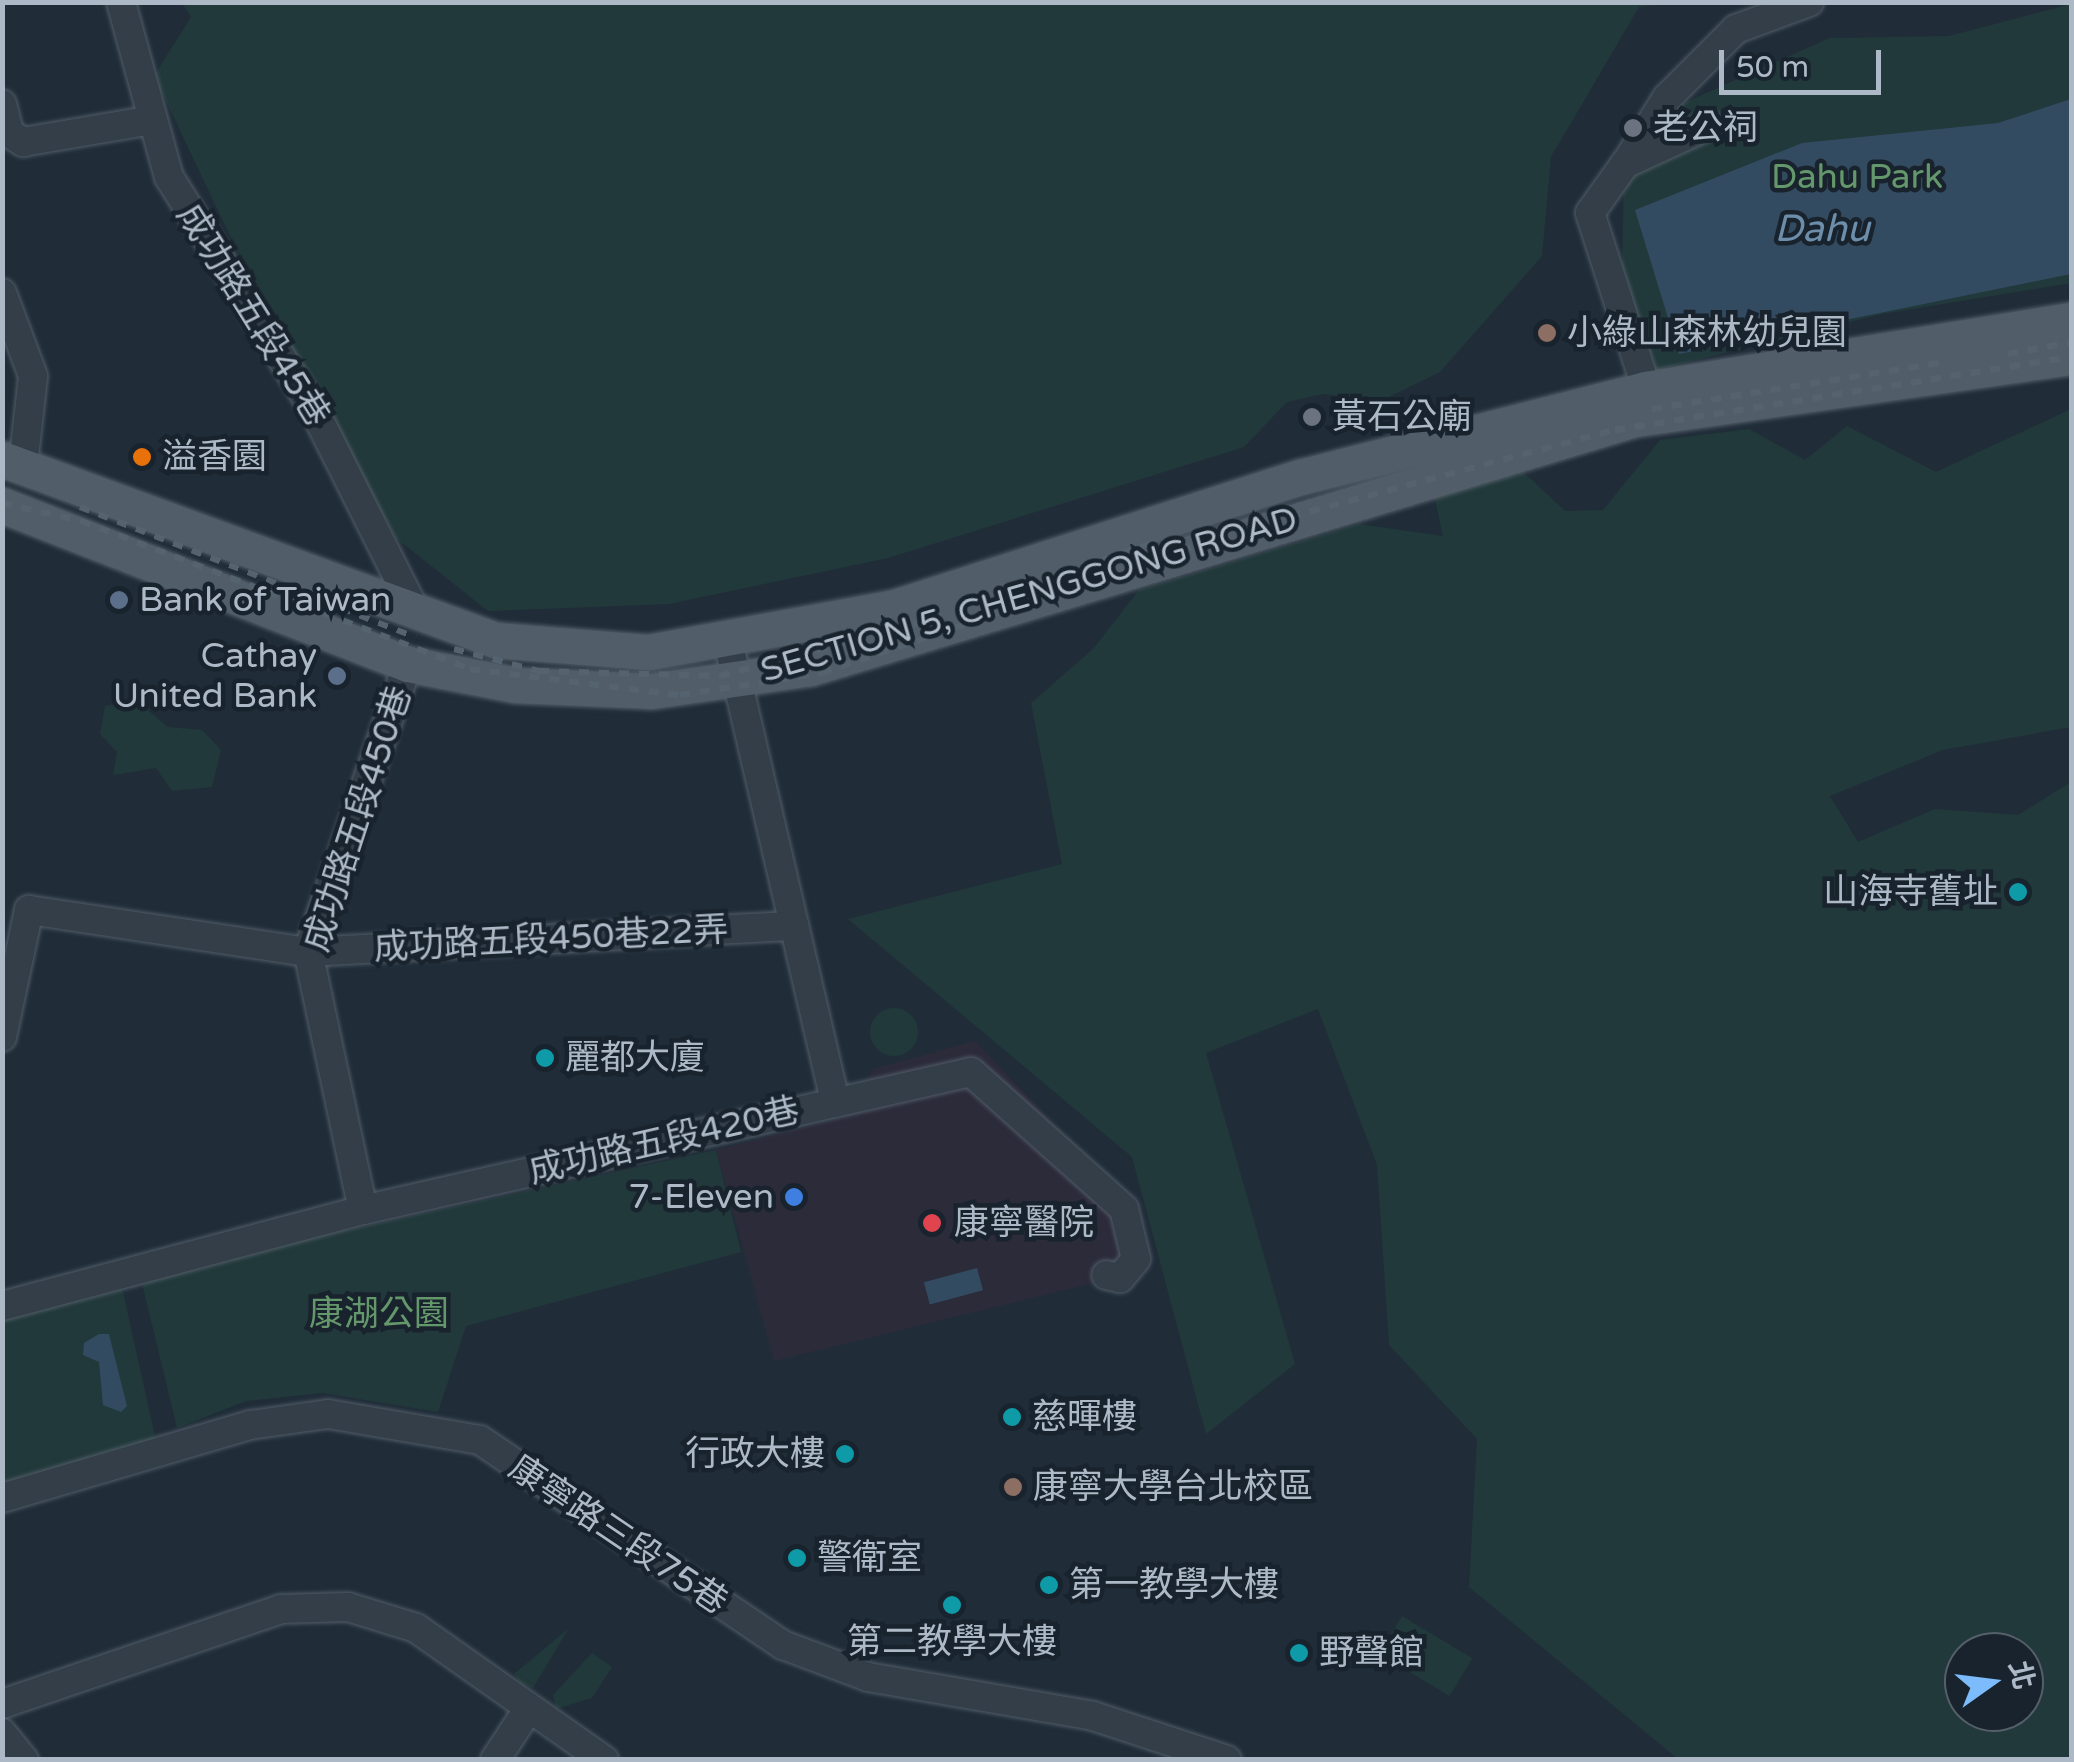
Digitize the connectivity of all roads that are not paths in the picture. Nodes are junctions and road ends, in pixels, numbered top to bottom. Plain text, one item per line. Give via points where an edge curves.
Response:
1 (121, 2) edge
2 (1809, 2) edge
3 (2, 104) edge
4 (146, 122) junction
5 (1710, 125) dead end
6 (1625, 164) junction
7 (2, 293) edge
8 (2072, 320) edge
9 (2072, 358) edge
10 (1650, 402) junction
11 (12, 463) edge
12 (2, 505) edge
13 (417, 616) junction
14 (728, 642) junction
15 (408, 664) junction
16 (736, 680) junction
17 (794, 926) junction
18 (308, 952) junction
19 (2, 1036) edge
20 (835, 1101) junction
21 (363, 1210) junction
22 (1106, 1275) dead end
23 (2, 1306) edge
24 (2, 1498) edge
25 (2, 1704) edge
26 (529, 1708) junction
27 (2, 1732) edge
28 (24, 1760) edge
29 (495, 1760) edge
30 (604, 1760) edge
31 (1228, 1760) edge

1 - 4 street, 成功路五段45巷
2 - 6 street via 1736,28 1667,98
3 - 4 street via 10,134 23,142
4 - 13 street, 成功路五段45巷 via 168,177 316,412
5 - 6 street
6 - 10 street via 1590,213
7 - 11 street via 34,376
8 - 10 main road, SECTION 5, CHENGGONG ROAD
9 - 10 main road, SECTION 5, CHENGGONG ROAD
10 - 14 main road, SECTION 5, CHENGGONG ROAD via 1300,477 892,608
10 - 16 main road, SECTION 5, CHENGGONG ROAD via 810,668
11 - 13 main road, SECTION 5, CHENGGONG ROAD
12 - 15 main road, SECTION 5, CHENGGONG ROAD
13 - 14 main road, SECTION 5, CHENGGONG ROAD via 495,640 576,651
14 - 16 street, 成功路五段420巷
15 - 16 main road, SECTION 5, CHENGGONG ROAD via 535,686 652,691
15 - 18 street, 成功路五段450巷
16 - 17 street, 成功路五段420巷
17 - 18 street, 成功路五段450巷22弄
17 - 20 street, 成功路五段420巷
18 - 19 street, 成功路五段450巷22弄 via 29,910
18 - 21 street, 成功路五段450巷
20 - 21 street, 成功路五段420巷
20 - 22 street via 971,1072 1124,1209 1136,1259 1120,1278
21 - 23 street, 成功路五段420巷
24 - 31 street, 康寧路三段75巷 via 250,1425 328,1414 480,1440 783,1645 868,1676 1093,1716
25 - 26 street via 281,1609 348,1607 416,1628
26 - 29 street
26 - 30 street
27 - 28 street

